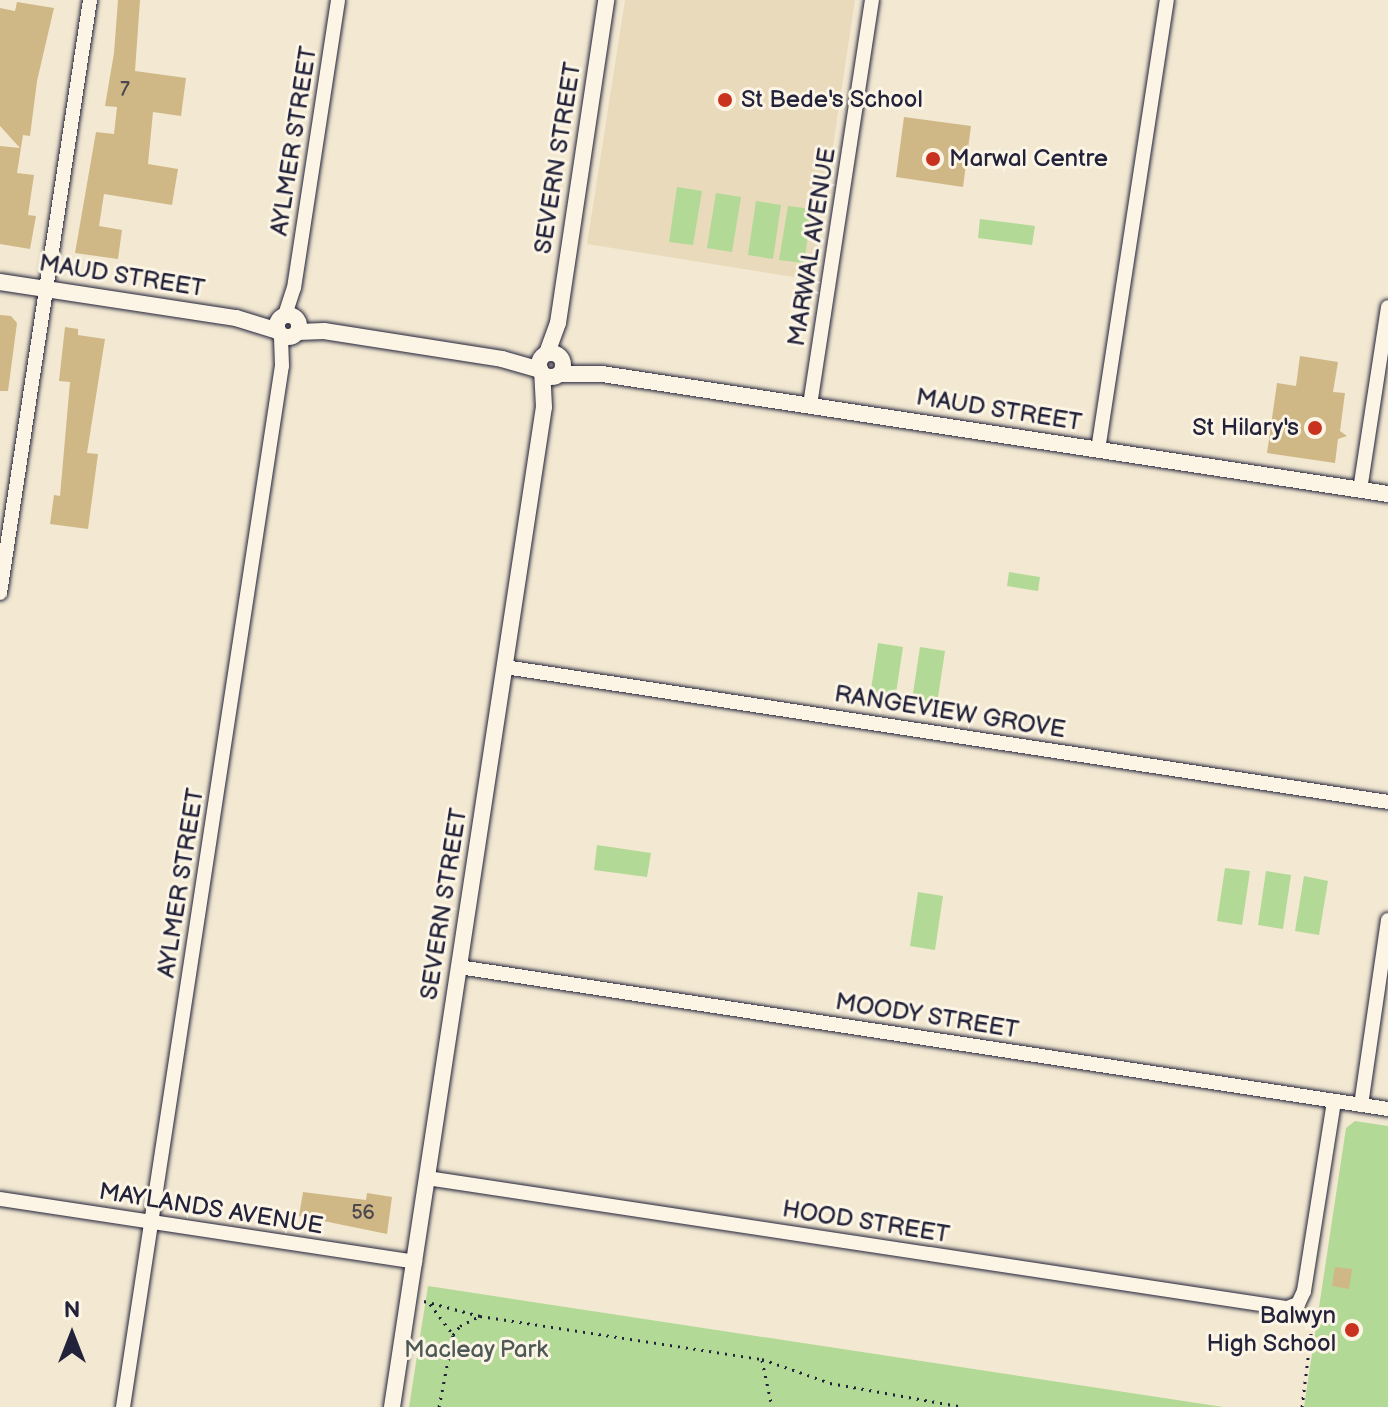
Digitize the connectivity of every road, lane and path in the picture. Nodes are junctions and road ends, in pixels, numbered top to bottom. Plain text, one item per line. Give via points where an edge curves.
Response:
1 (90, 0) edge
2 (338, 0) edge
3 (606, 0) edge
4 (872, 0) edge
5 (1167, 0) edge
6 (0, 282) edge
7 (47, 289) junction
8 (1388, 307) edge
9 (289, 326) junction
10 (551, 365) junction
11 (810, 405) junction
12 (1098, 450) junction
13 (1360, 490) junction
14 (1388, 494) edge
15 (0, 593) edge
16 (505, 667) junction
17 (1388, 802) edge
18 (1388, 920) edge
19 (459, 967) junction
20 (1334, 1101) junction
21 (1361, 1105) junction
22 (1388, 1109) edge
23 (427, 1178) junction
24 (0, 1199) edge
25 (152, 1222) junction
26 (415, 1262) junction
27 (1314, 1309) dead end
28 (480, 1316) junction
29 (453, 1335) junction
30 (762, 1359) junction
31 (123, 1407) edge
32 (392, 1407) edge
33 (439, 1407) edge
34 (772, 1407) edge
35 (964, 1407) edge
36 (1302, 1407) edge

1 - 7 street
2 - 9 street, AYLMER STREET
3 - 10 street, SEVERN STREET
4 - 11 street, MARWAL AVENUE
5 - 12 street
6 - 7 street, MAUD STREET
7 - 9 street, MAUD STREET
7 - 15 street
8 - 13 street
9 - 10 street, MAUD STREET
9 - 25 street, AYLMER STREET
10 - 11 street, MAUD STREET
10 - 16 street, SEVERN STREET
11 - 12 street, MAUD STREET
12 - 13 street, MAUD STREET
13 - 14 street, MAUD STREET
16 - 17 street, RANGEVIEW GROVE
16 - 19 street, SEVERN STREET
18 - 21 street
19 - 20 street, MOODY STREET
19 - 23 street, SEVERN STREET
20 - 21 street, MOODY STREET
20 - 23 street, HOOD STREET via 1304,1291 1298,1304 1281,1307
21 - 22 street, MOODY STREET
23 - 26 street, SEVERN STREET
24 - 25 street, MAYLANDS AVENUE
25 - 26 street, MAYLANDS AVENUE
25 - 31 street, AYLMER STREET
26 - 32 street, SEVERN STREET
27 - 36 path
28 - 29 path
28 - 29 path via 426,1301
28 - 30 path
29 - 33 path
30 - 34 path
30 - 35 path via 830,1383

